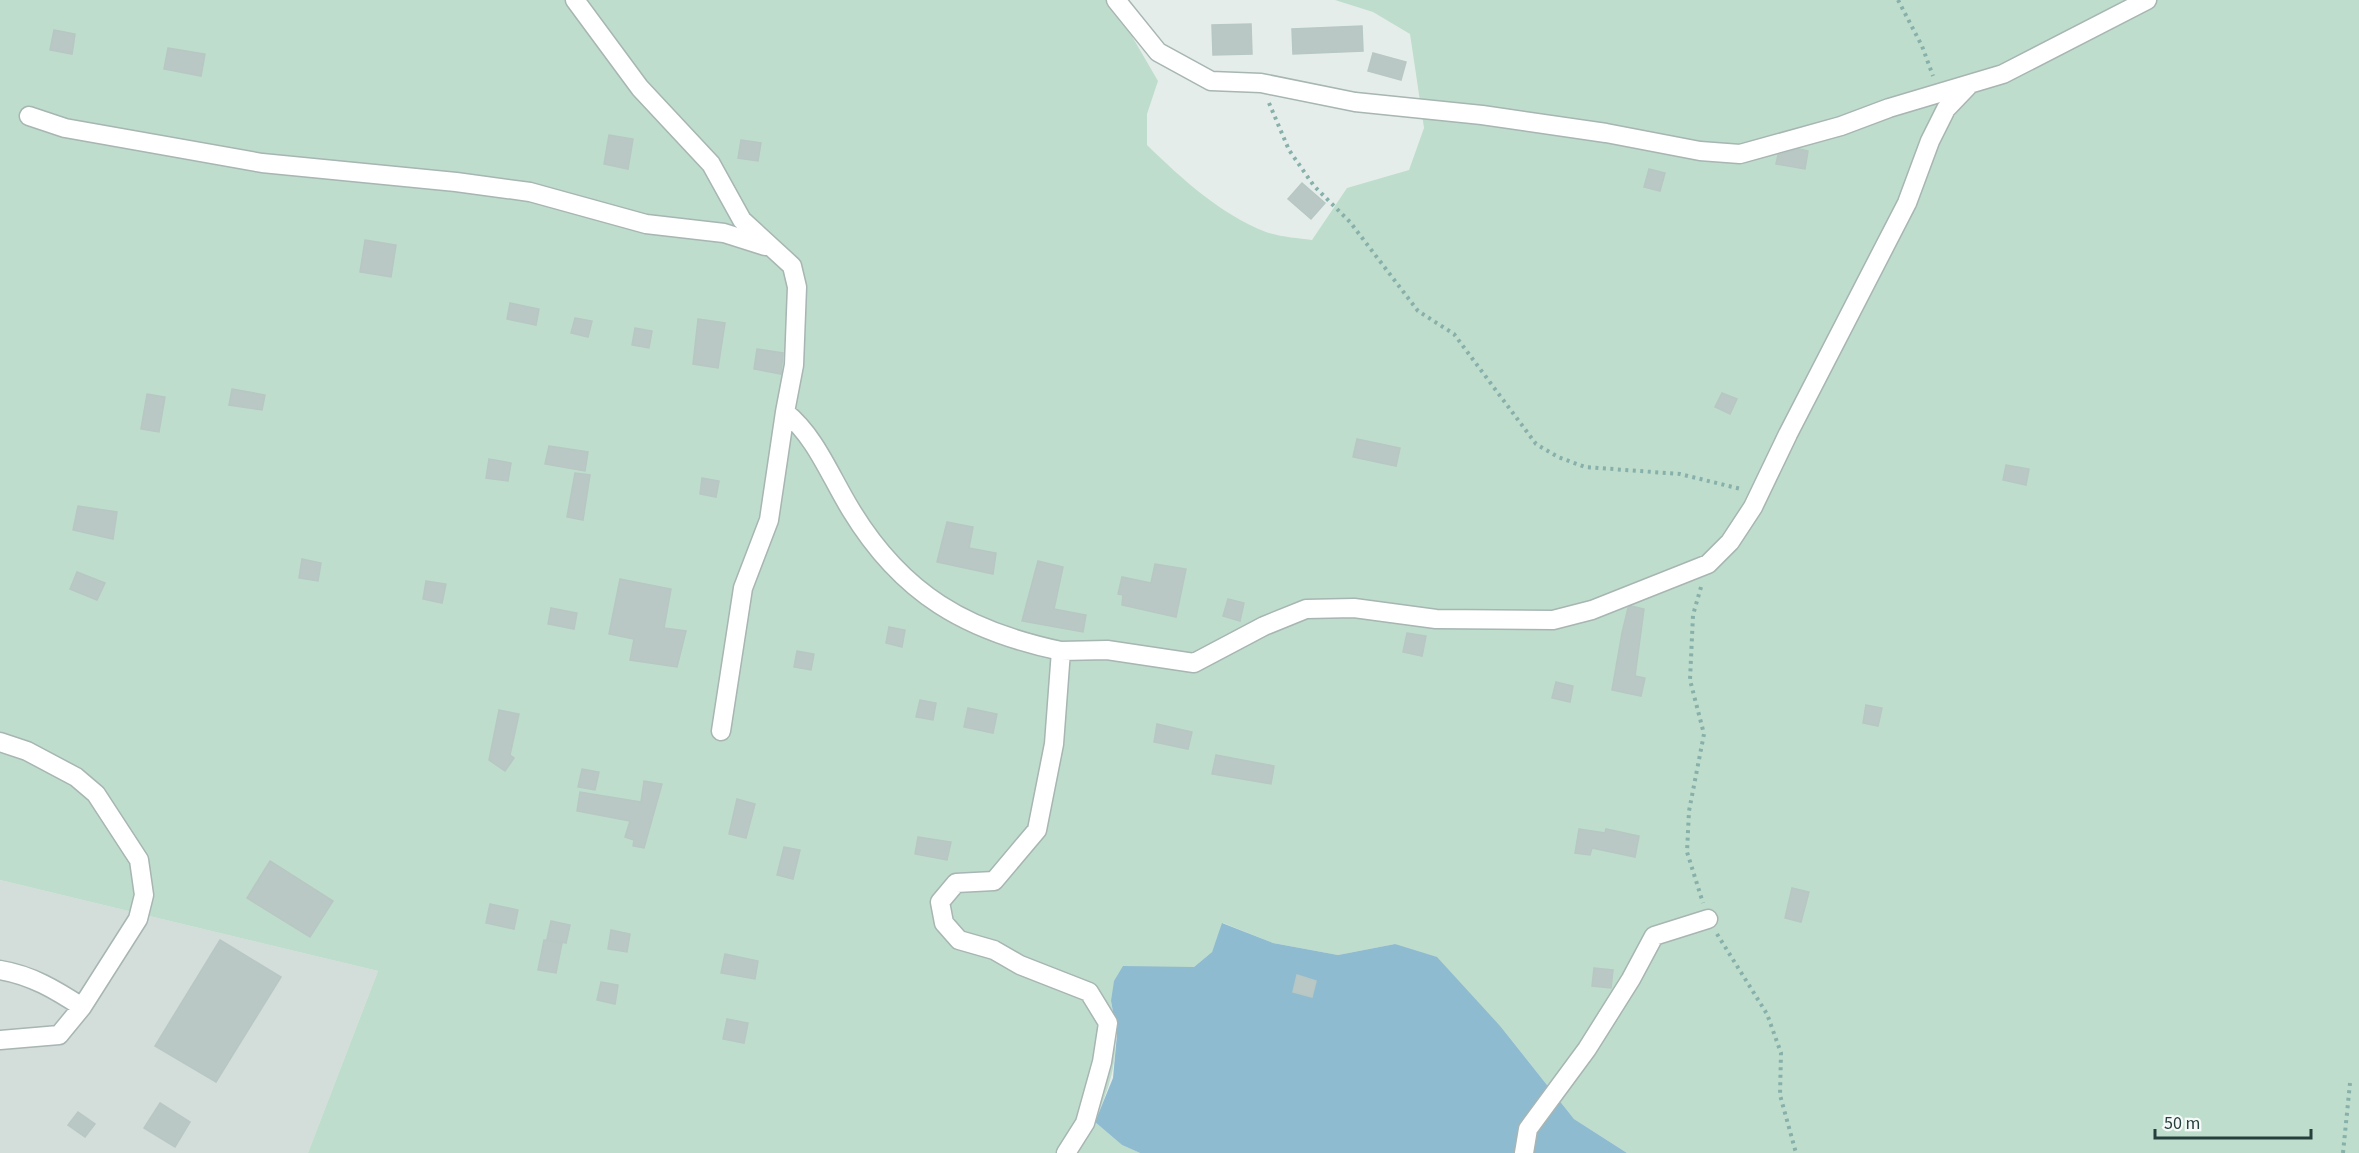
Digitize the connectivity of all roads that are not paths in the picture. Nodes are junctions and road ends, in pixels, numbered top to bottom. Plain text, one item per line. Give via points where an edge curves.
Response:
1 (575, 0) edge
2 (1116, 0) edge
3 (2147, 0) edge
4 (1969, 85) junction
5 (29, 116) dead end
6 (770, 247) junction
7 (785, 412) junction
8 (1061, 651) junction
9 (721, 731) dead end
10 (0, 742) edge
11 (1708, 919) road end
12 (0, 970) edge
13 (82, 1007) junction
14 (0, 1040) edge
15 (1066, 1153) edge
16 (1524, 1153) edge

1 - 6 street via 640,88 711,164 742,220
2 - 4 street via 1158,52 1211,81 1261,83 1355,102 1482,115 1700,151 1740,153
3 - 4 street via 2003,74
4 - 8 street via 1946,109 1907,203 1760,494 1730,542 1708,564 1553,620 1436,619 1354,608 1306,609 1194,663 1107,650
5 - 6 street via 65,128 262,163 530,192 646,224 723,233
6 - 7 street via 792,266 797,287 794,364
7 - 8 street via 803,427 852,512 892,567 951,614 1026,644
7 - 9 street via 770,520 743,588
8 - 15 street via 1054,744 1037,830 994,881 956,883 940,903 944,923 959,940 1089,992 1108,1023 1085,1123
10 - 13 street via 27,750 76,777 96,794 139,860 144,895 138,919
11 - 16 street via 1654,936 1587,1049 1528,1129
12 - 13 street via 48,985
13 - 14 street via 59,1035

